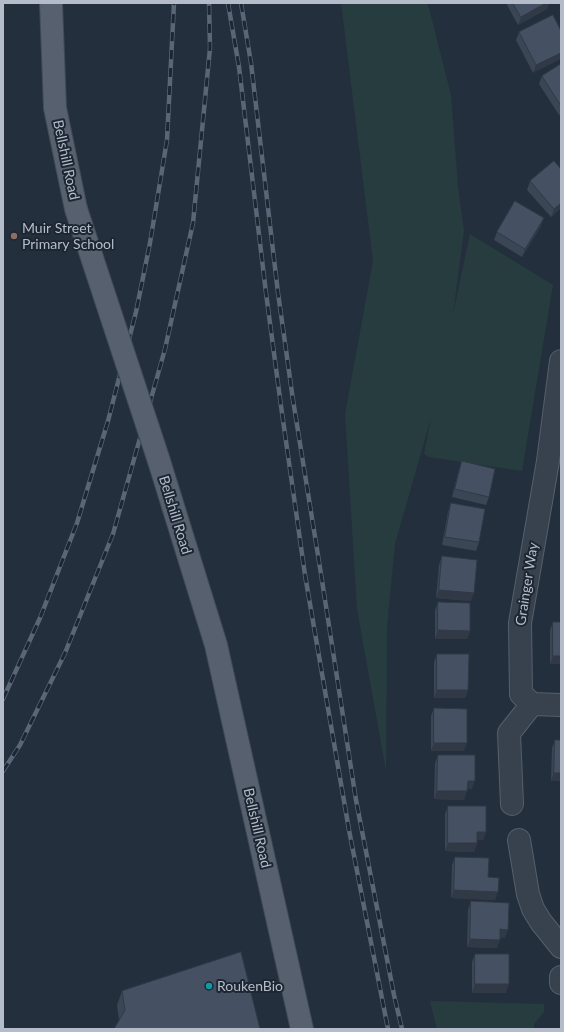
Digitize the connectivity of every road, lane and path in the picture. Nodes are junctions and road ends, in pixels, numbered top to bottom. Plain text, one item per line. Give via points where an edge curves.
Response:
1 (51, 3) edge
2 (561, 361) edge
3 (554, 461) edge
4 (532, 704) junction
5 (561, 704) edge
6 (512, 804) dead end
7 (519, 840) dead end
8 (561, 947) edge
9 (561, 977) edge
10 (561, 983) edge
11 (302, 1029) edge

1 - 11 main road, Bellshill Road, bridge via 55,108 76,209 216,645
2 - 3 street, Grainger Way
3 - 4 street, Grainger Way via 520,623 521,694
4 - 5 street
4 - 6 street via 509,733
7 - 8 street via 533,909
9 - 10 street

